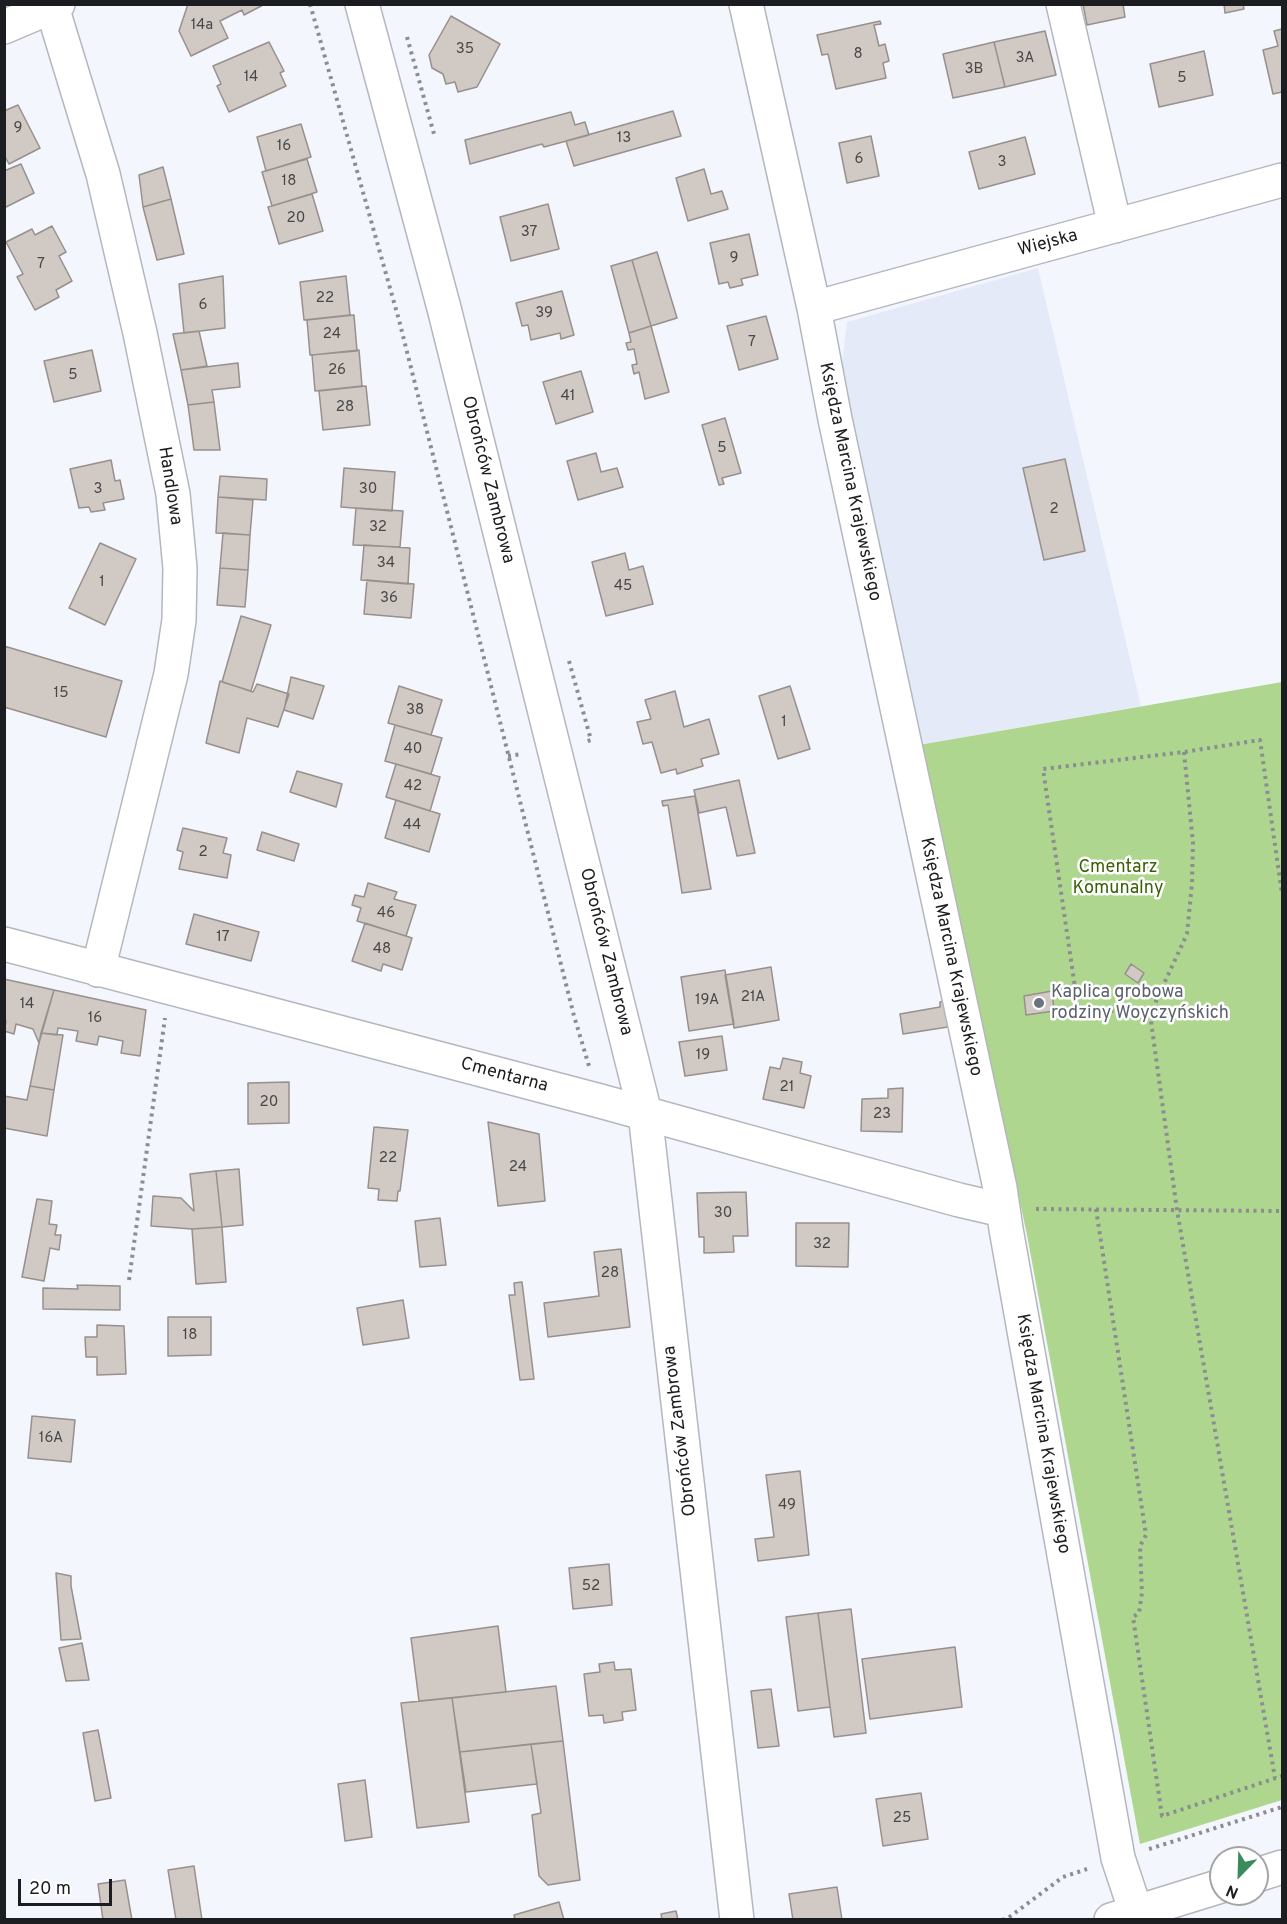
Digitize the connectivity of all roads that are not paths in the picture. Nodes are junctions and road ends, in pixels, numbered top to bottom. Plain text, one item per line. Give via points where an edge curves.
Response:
1 (362, 4) edge
2 (746, 4) edge
3 (1063, 4) edge
4 (55, 6) edge
5 (4, 27) edge
6 (1282, 180) edge
7 (1115, 226) junction
8 (814, 308) junction
9 (4, 944) edge
10 (98, 970) junction
11 (645, 1113) junction
12 (1002, 1210) junction
13 (1209, 1890) edge
14 (1124, 1916) edge
15 (737, 1920) edge

1 - 11 street, Obrońców Zambrowa via 444,308
2 - 8 street, Księdza Marcina Krajewskiego
3 - 7 street
4 - 5 street
4 - 10 street, Handlowa via 103,174 140,333 173,494 180,568 171,674
6 - 7 street, Wiejska
7 - 8 street, Wiejska
8 - 12 street, Księdza Marcina Krajewskiego
9 - 10 street, Cmentarna
10 - 11 street, Cmentarna
11 - 12 street, Cmentarna
11 - 15 street, Obrońców Zambrowa
12 - 14 street, Księdza Marcina Krajewskiego via 1118,1858
13 - 14 street

